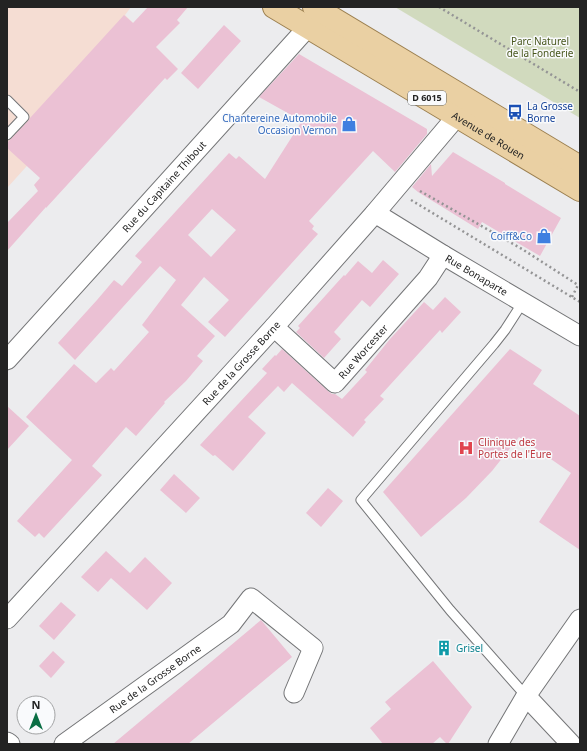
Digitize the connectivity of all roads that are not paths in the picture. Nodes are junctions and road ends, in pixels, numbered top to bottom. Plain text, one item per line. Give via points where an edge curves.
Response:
1 (274, 7) edge
2 (313, 15) edge
3 (7, 100) edge
4 (463, 108) junction
5 (7, 135) edge
6 (580, 167) edge
7 (580, 190) edge
8 (380, 216) junction
9 (443, 255) junction
10 (523, 302) junction
11 (274, 327) junction
12 (580, 336) edge
13 (7, 360) edge
14 (7, 619) edge
15 (580, 619) edge
16 (294, 694) dead end
17 (526, 696) junction
18 (7, 742) edge
19 (10, 744) edge
20 (64, 744) edge
21 (498, 744) edge
22 (571, 744) edge

1 - 2 main road, Avenue de Rouen / D 6015
2 - 4 main road, Avenue de Rouen / D 6015
2 - 13 street, Rue du Capitaine Thibout
3 - 5 lane via 24,117
4 - 6 main road, Avenue de Rouen / D 6015
4 - 7 main road, Avenue de Rouen / D 6015
4 - 8 street, Rue de la Grosse Borne
8 - 9 street, Rue Bonaparte
8 - 11 street, Rue de la Grosse Borne
9 - 10 street, Rue Bonaparte
9 - 11 street, Rue Worcester via 428,278 335,383
10 - 12 street, Rue Bonaparte
10 - 17 lane via 494,344 361,500 450,610
11 - 14 street, Rue de la Grosse Borne
15 - 17 street
16 - 20 street, Rue de la Grosse Borne via 313,648 251,598 231,624
17 - 21 street
17 - 22 street
18 - 19 street

